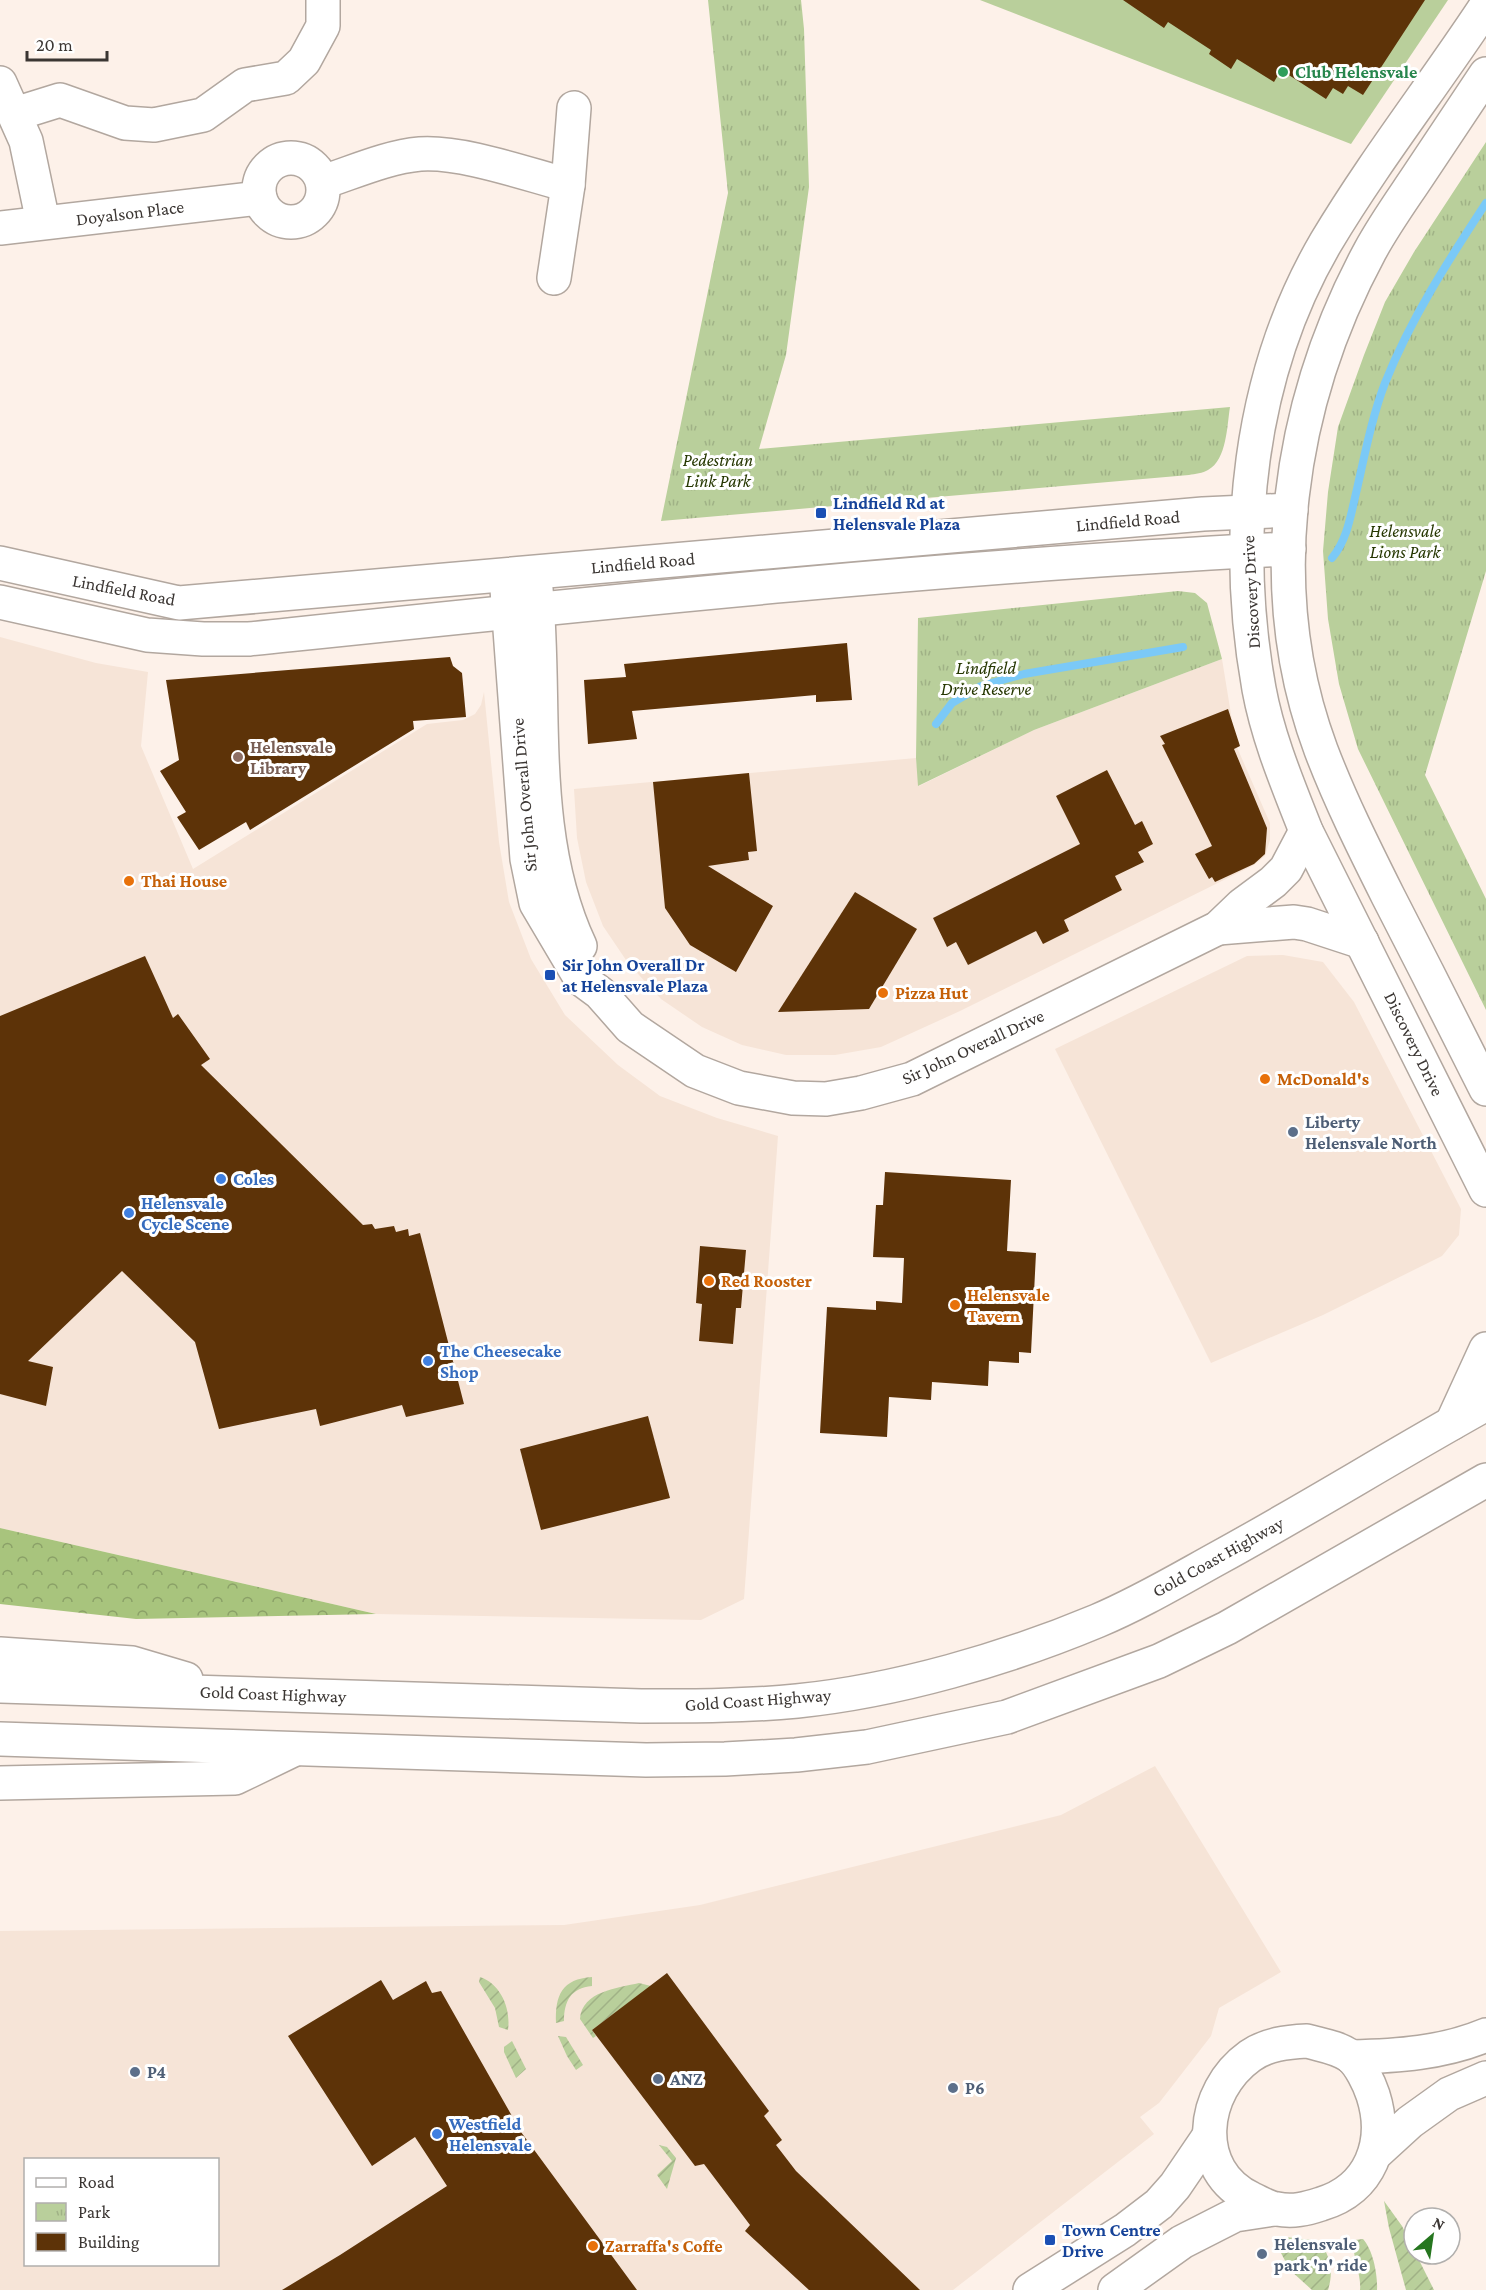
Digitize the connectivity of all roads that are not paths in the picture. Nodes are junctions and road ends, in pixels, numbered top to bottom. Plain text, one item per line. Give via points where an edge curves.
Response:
1 (322, 0) edge
2 (1486, 6) edge
3 (1486, 74) edge
4 (0, 83) edge
5 (574, 108) dead end
6 (15, 114) junction
7 (323, 182) junction
8 (568, 185) junction
9 (260, 198) junction
10 (43, 222) junction
11 (0, 228) edge
12 (554, 278) dead end
13 (1291, 510) junction
14 (1248, 511) junction
15 (1289, 549) junction
16 (1246, 551) junction
17 (0, 563) edge
18 (520, 573) junction
19 (0, 602) edge
20 (523, 610) junction
21 (1306, 831) junction
22 (1218, 928) junction
23 (1362, 942) junction
24 (1486, 1089) edge
25 (1486, 1190) edge
26 (1486, 1349) edge
27 (1486, 1404) edge
28 (1452, 1423) junction
29 (1486, 1480) edge
30 (0, 1654) edge
31 (0, 1686) edge
32 (234, 1692) junction
33 (0, 1739) edge
34 (297, 1748) junction
35 (0, 1783) edge
36 (1486, 2035) edge
37 (1351, 2057) junction
38 (1486, 2078) edge
39 (1209, 2136) junction
40 (1375, 2154) junction
41 (1274, 2209) junction
42 (1030, 2290) edge
43 (1114, 2290) edge

1 - 6 main road via 323,26 304,61 286,78 245,85 203,115 154,125 125,123 60,100
2 - 14 main road, Discovery Drive via 1371,172 1312,270 1279,349 1264,398
3 - 13 main road via 1386,224 1357,278 1310,400
4 - 6 main road
5 - 8 main road
6 - 10 main road via 26,141
7 - 8 main road via 421,154 455,156
7 - 9 main road via 312,165 302,159 279,160 262,175
7 - 9 main road via 324,193 316,211 297,222 273,217
8 - 12 main road
9 - 10 main road, Doyalson Place
10 - 11 main road, Doyalson Place
13 - 14 main road, Lindfield Road
13 - 15 main road
14 - 16 main road, Discovery Drive
14 - 18 main road, Lindfield Road
15 - 16 main road, Lindfield Road
15 - 24 main road via 1290,600 1298,663 1320,747 1365,850
16 - 20 main road, Lindfield Road via 1115,558
16 - 21 main road, Discovery Drive via 1259,690 1269,732
17 - 18 main road, Lindfield Road via 179,603
18 - 20 main road, Sir John Overall Drive
19 - 20 main road, Lindfield Road via 147,635 203,639 249,639
20 - 22 main road, Sir John Overall Drive via 527,859 536,903 581,979 600,993 630,1027 695,1071 739,1088 792,1098 826,1099 861,1093 912,1079
21 - 22 main road, Sir John Overall Drive via 1286,869
21 - 23 main road, Discovery Drive
22 - 23 main road, Sir John Overall Drive via 1294,922
23 - 25 main road, Discovery Drive
26 - 28 main road
27 - 28 main road, Gold Coast Highway
28 - 32 main road, Gold Coast Highway via 1242,1545 1098,1620 1022,1649 876,1688 797,1701 693,1706
29 - 34 main road via 1227,1628 1159,1661 1006,1717 935,1734 867,1748 725,1759 557,1758
30 - 32 main road via 132,1664
31 - 32 main road, Gold Coast Highway
33 - 34 main road
34 - 35 main road via 236,1778
36 - 37 main road via 1435,2051
37 - 39 main road via 1307,2041 1271,2046 1252,2055 1219,2090
37 - 40 main road via 1370,2085 1377,2107 1379,2138
38 - 40 main road via 1449,2094
39 - 41 main road via 1215,2164 1225,2177 1241,2194
39 - 42 main road via 1159,2204
40 - 41 main road via 1366,2174 1332,2201 1301,2211
41 - 43 main road via 1235,2215 1182,2242

